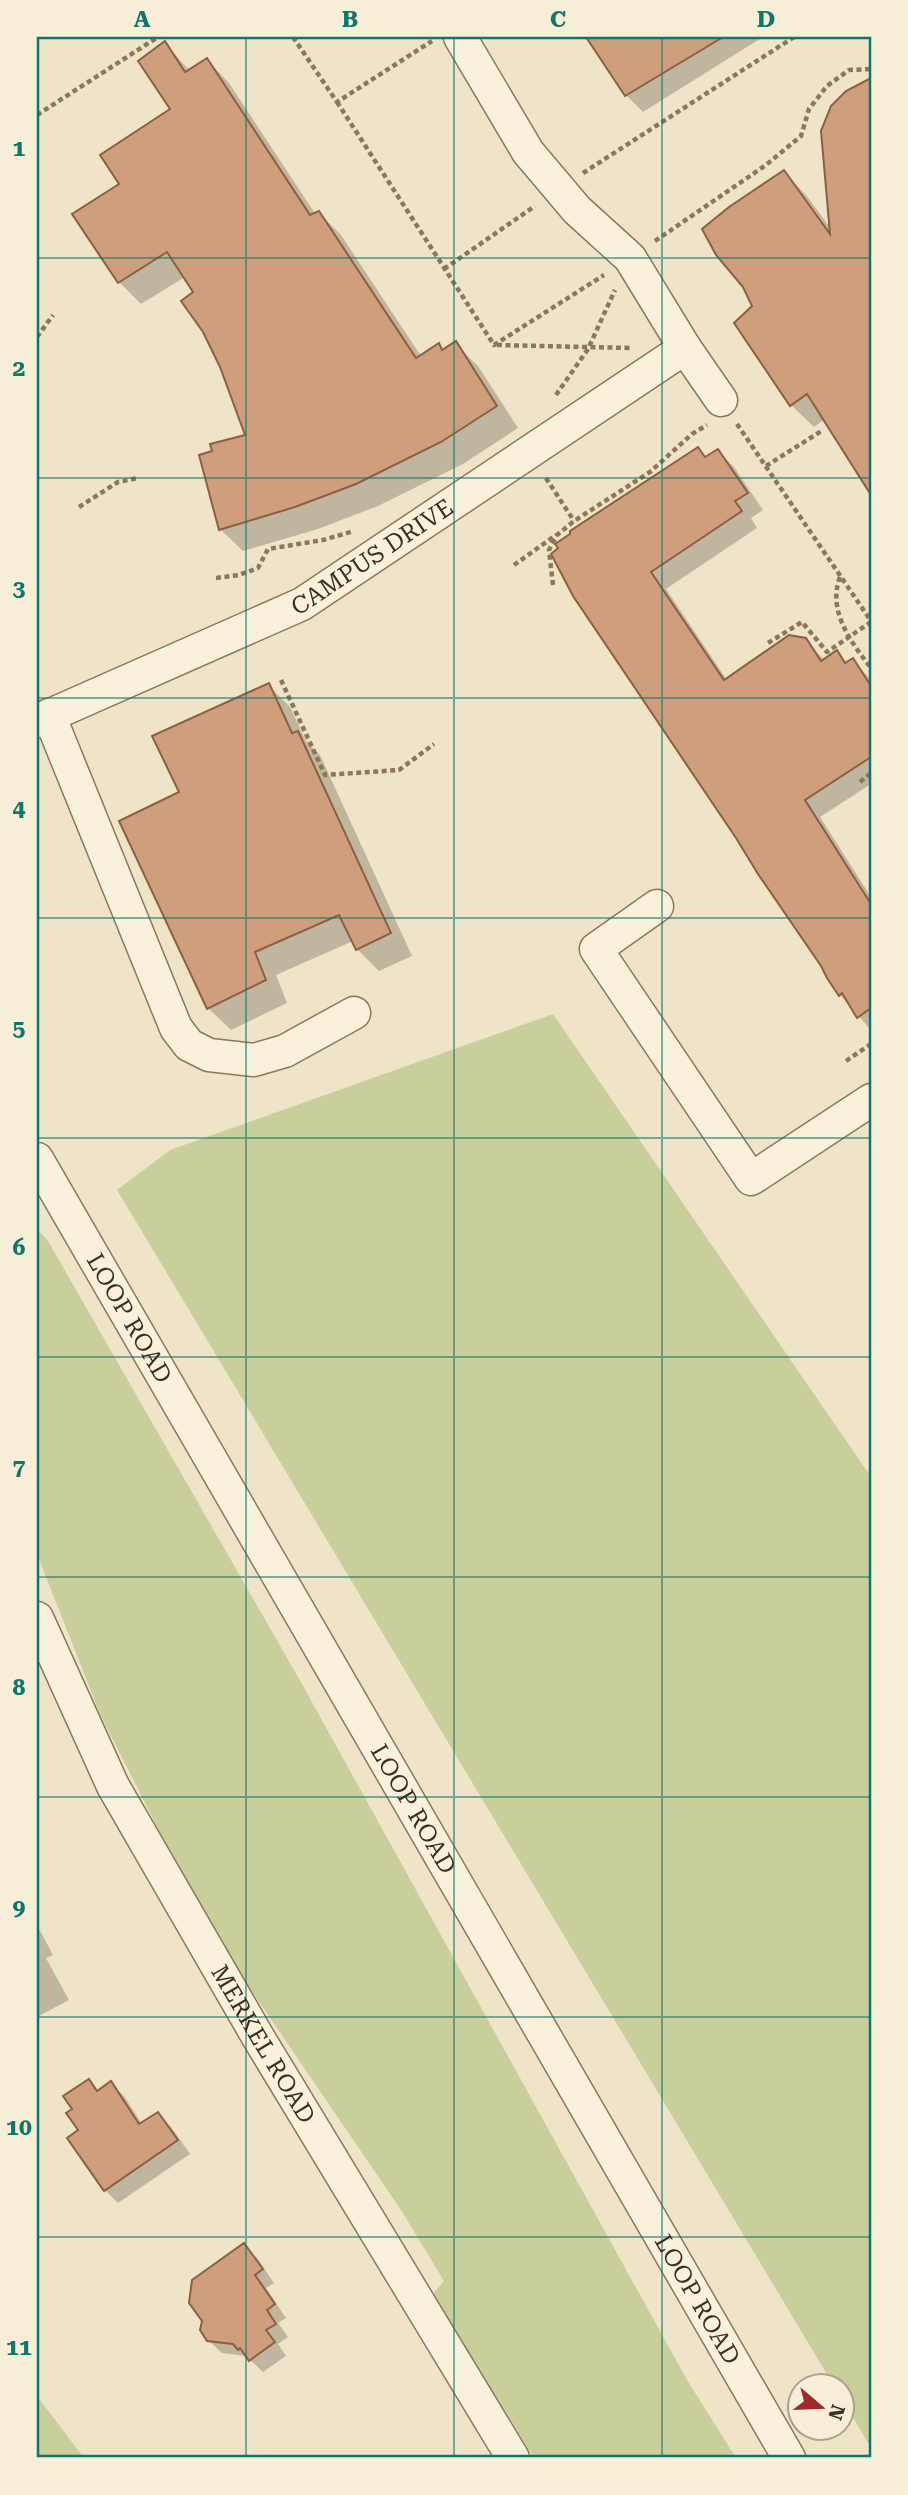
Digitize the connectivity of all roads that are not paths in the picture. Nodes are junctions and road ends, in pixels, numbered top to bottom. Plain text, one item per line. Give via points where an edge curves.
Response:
1 (460, 37) edge
2 (685, 348) junction
3 (722, 418) road end
4 (43, 718) edge
5 (657, 906) dead end
6 (354, 1013) dead end
7 (871, 1100) edge
8 (37, 1159) edge
9 (37, 1618) edge
10 (513, 2458) edge
11 (789, 2458) edge

1 - 2 street via 528,152 577,209 630,258
2 - 3 street
2 - 4 street, CAMPUS DRIVE via 302,604
4 - 6 street via 176,1028 190,1045 209,1055 254,1060 285,1051
5 - 7 street via 596,949 751,1178
8 - 11 street, LOOP ROAD
9 - 10 street, MERKEL ROAD via 113,1786 258,2037

